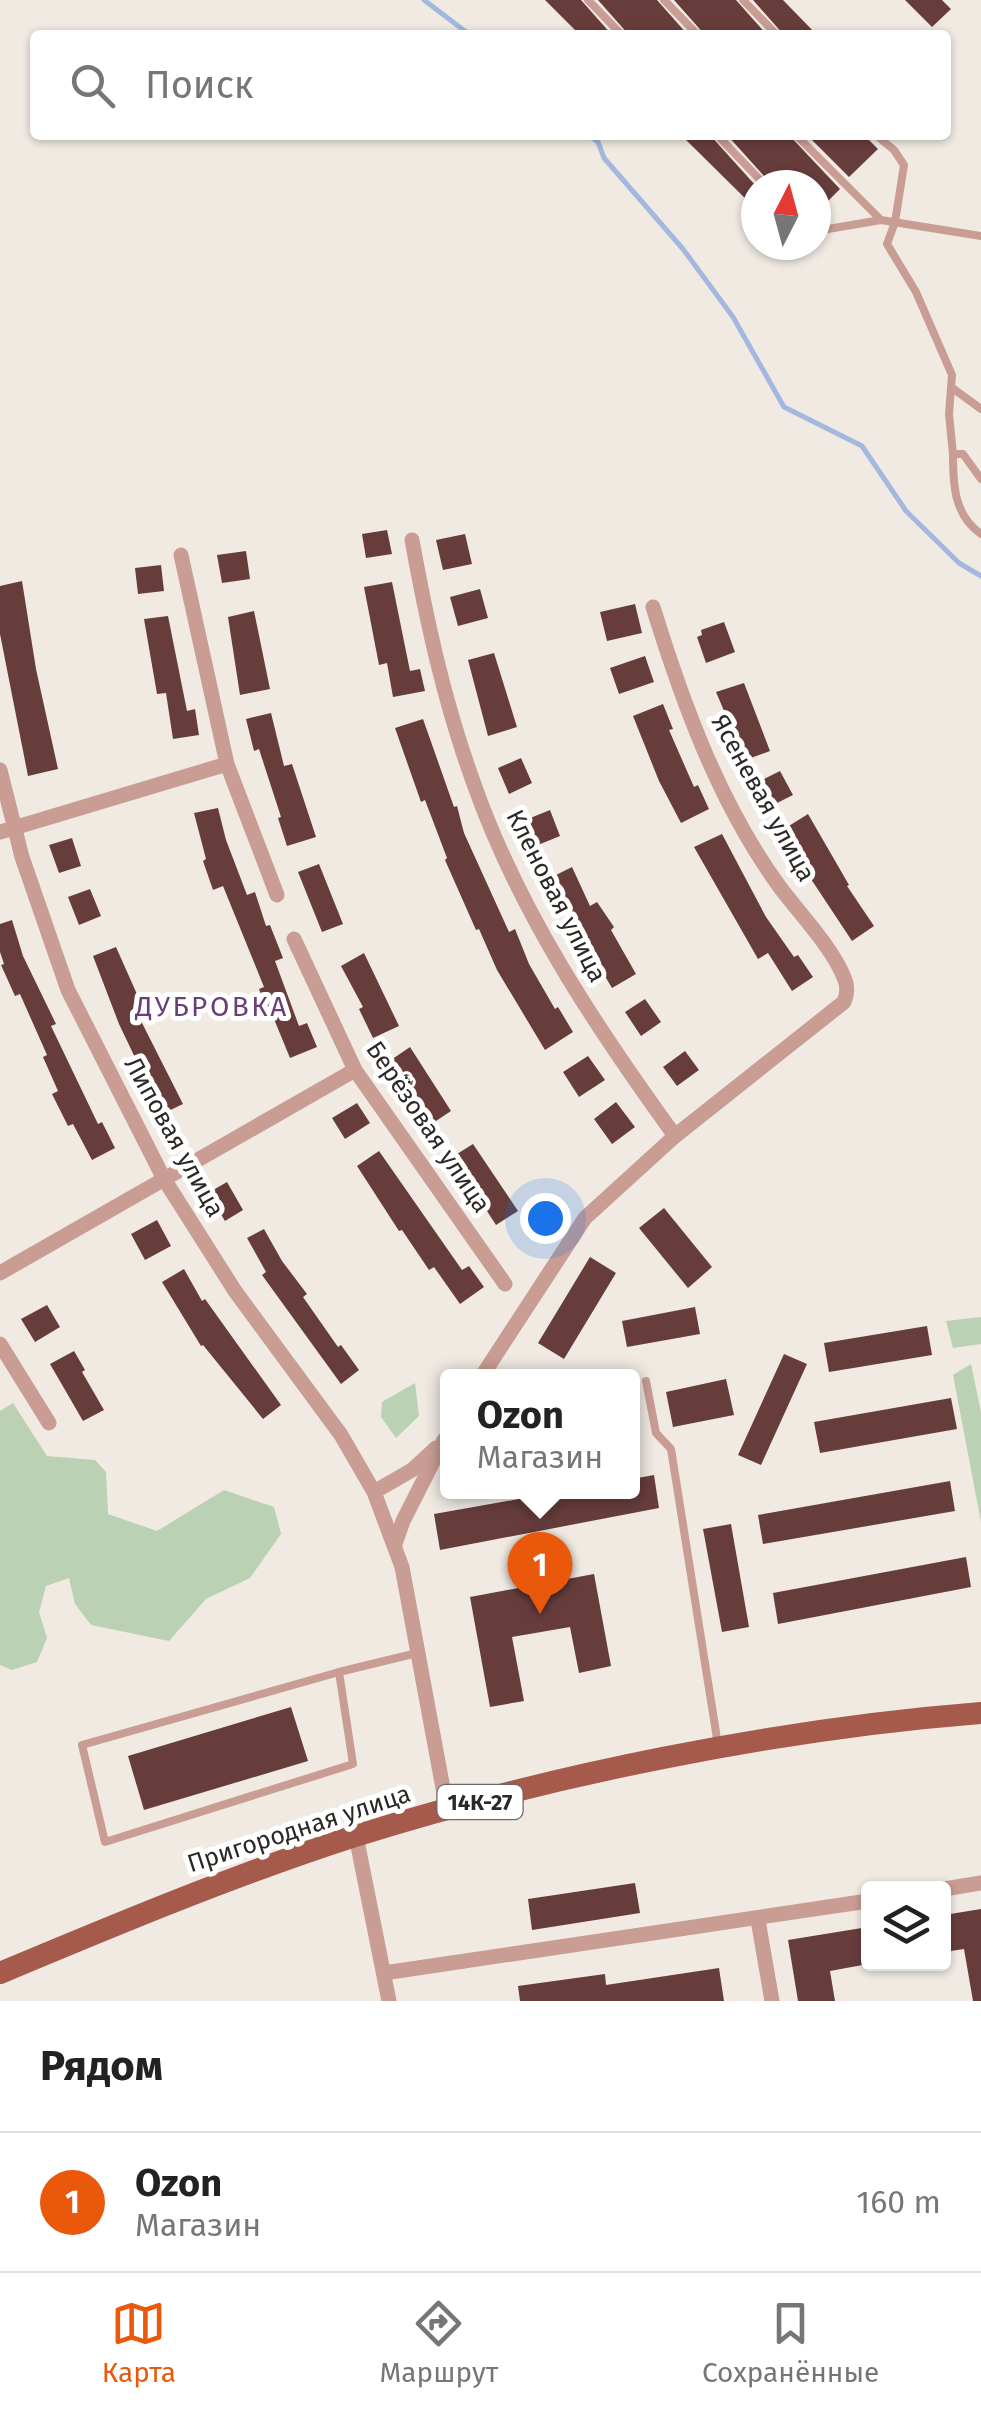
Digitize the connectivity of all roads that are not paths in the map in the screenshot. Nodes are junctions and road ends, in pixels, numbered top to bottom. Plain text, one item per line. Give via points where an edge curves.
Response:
1 (588, 0) edge
2 (664, 0) edge
3 (743, 0) edge
4 (617, 30) edge
5 (693, 30) edge
6 (772, 30) edge
7 (723, 140) edge
8 (801, 140) edge
9 (882, 140) edge
10 (751, 170) edge
11 (881, 220) junction
12 (895, 222) junction
13 (831, 229) edge
14 (981, 236) edge
15 (951, 387) junction
16 (981, 409) edge
17 (954, 454) junction
18 (981, 480) edge
19 (981, 534) edge
20 (412, 540) dead end
21 (181, 555) dead end
22 (653, 607) dead end
23 (227, 764) junction
24 (0, 770) edge
25 (7, 830) edge
26 (276, 895) dead end
27 (294, 939) dead end
28 (355, 1070) junction
29 (675, 1136) junction
30 (164, 1180) junction
31 (0, 1273) edge
32 (504, 1284) dead end
33 (0, 1344) edge
34 (487, 1369) edge
35 (646, 1381) dead end
36 (49, 1424) dead end
37 (440, 1443) edge
38 (440, 1449) edge
39 (374, 1492) junction
40 (395, 1544) junction
41 (418, 1653) junction
42 (339, 1672) junction
43 (981, 1713) edge
44 (719, 1749) junction
45 (448, 1810) junction
46 (356, 1836) junction
47 (981, 1883) edge
48 (951, 1888) edge
49 (861, 1903) edge
50 (758, 1920) junction
51 (0, 1972) edge
52 (384, 1973) junction
53 (390, 2001) edge
54 (772, 2001) edge

1 - 4 lane
2 - 5 lane
3 - 6 lane
7 - 10 lane
8 - 11 lane
9 - 12 lane via 904,165
11 - 12 lane
11 - 13 lane
12 - 14 lane
12 - 15 lane via 887,244 916,292 952,375
15 - 16 lane
15 - 17 lane
17 - 18 lane via 963,454
17 - 19 lane via 953,489 966,520
20 - 29 street, Кленовая улица via 449,708 508,867 584,1006
21 - 23 street
22 - 29 street, Ясеневая улица via 711,765 767,869 848,992 844,1002
23 - 25 street
23 - 26 street
24 - 25 street, Липовая улица
25 - 30 street, Липовая улица via 68,990
27 - 28 street, Берёзовая улица
28 - 30 street
28 - 32 street, Берёзовая улица
29 - 34 street via 586,1218
30 - 31 street
30 - 39 street, Липовая улица
33 - 36 street
35 - 44 lane via 656,1433 671,1449
37 - 39 street via 412,1470
38 - 40 street
39 - 40 street, Липовая улица
40 - 41 street, Липовая улица
41 - 42 lane
41 - 45 street, Липовая улица
42 - 42 lane via 353,1764 104,1842 82,1744
43 - 44 main road, Пригородная улица / 14К-27
44 - 45 main road, Пригородная улица / 14К-27
45 - 46 main road, Пригородная улица / 14К-27
46 - 51 main road, Пригородная улица / 14К-27 via 188,1894
46 - 52 street
47 - 48 street
49 - 50 street
50 - 52 street
50 - 54 street
52 - 53 street

